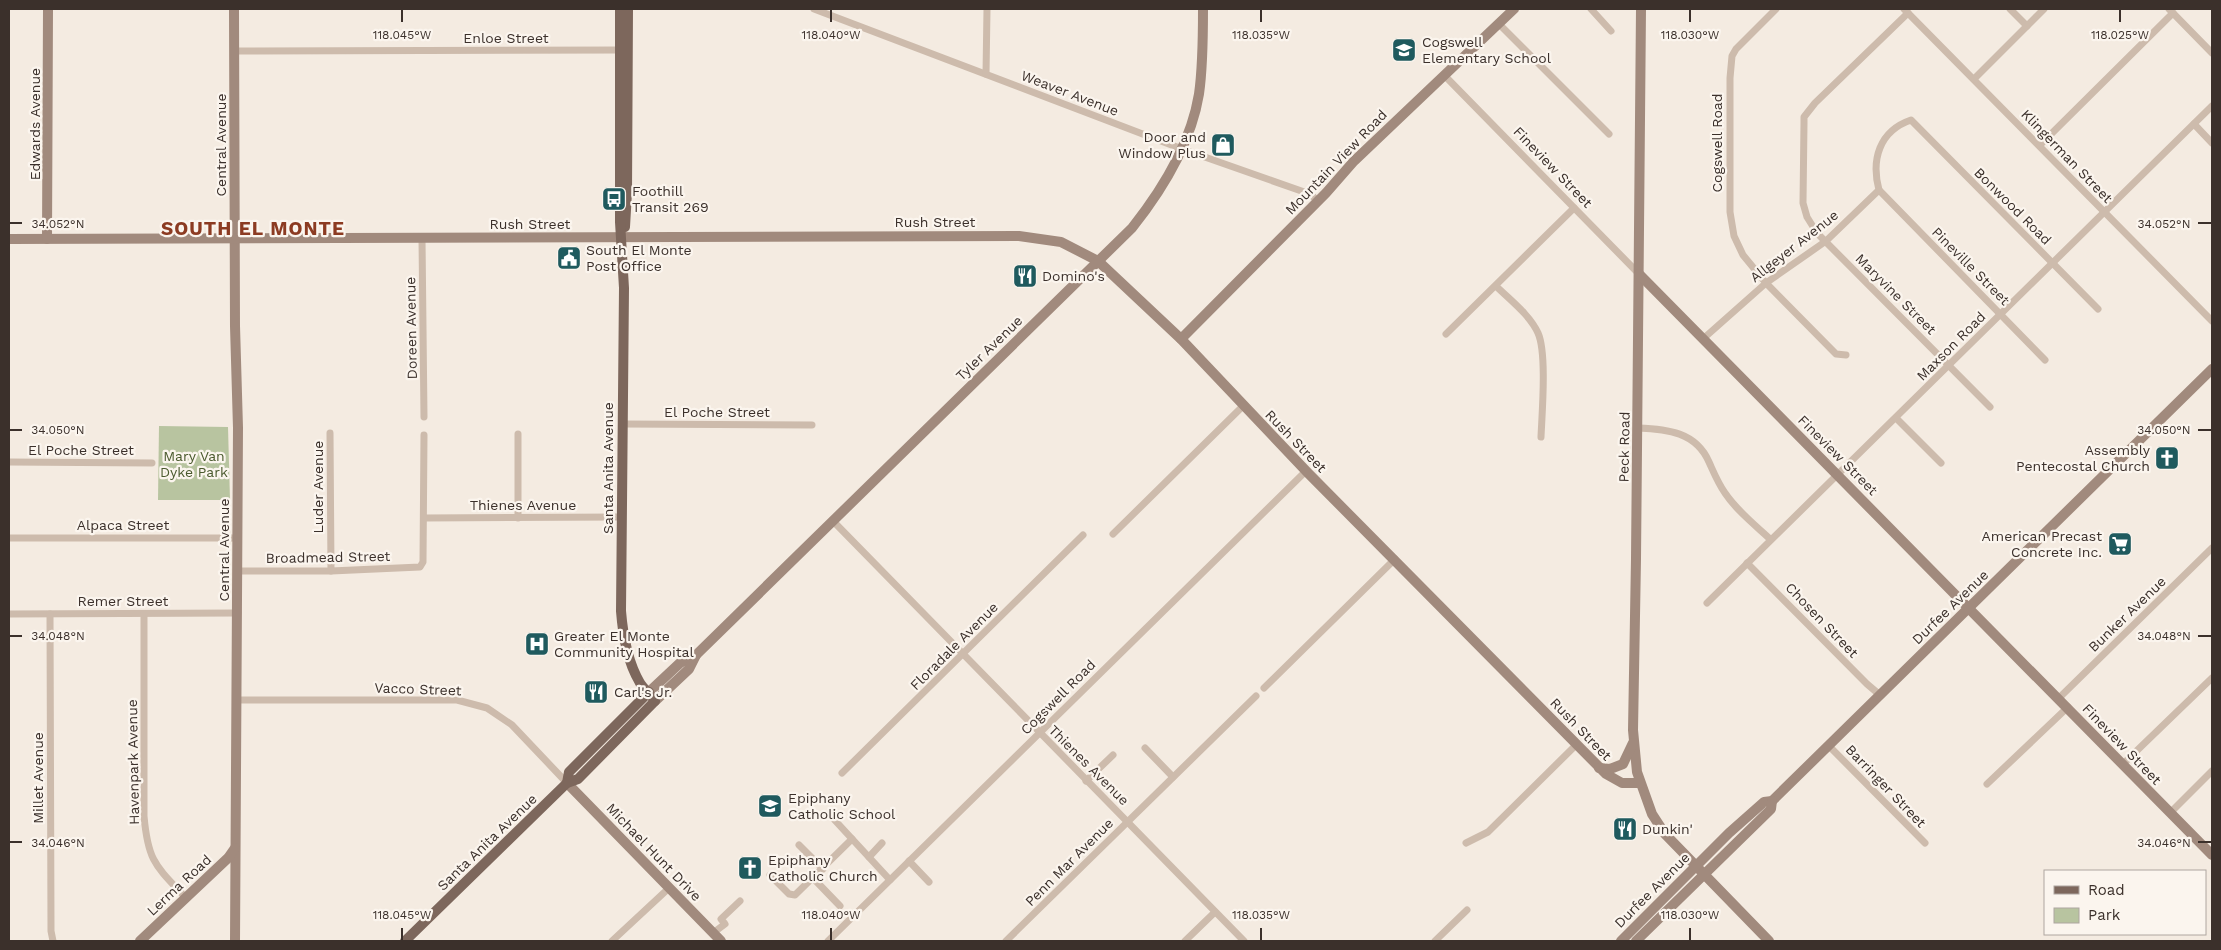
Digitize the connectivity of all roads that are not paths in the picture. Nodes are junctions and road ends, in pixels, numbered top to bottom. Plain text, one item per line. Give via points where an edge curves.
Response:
1 (48, 9) edge
2 (234, 9) edge
3 (620, 9) edge
4 (628, 9) edge
5 (814, 9) edge
6 (987, 9) edge
7 (1204, 9) edge
8 (1514, 9) edge
9 (1591, 9) edge
10 (1641, 9) edge
11 (1774, 9) edge
12 (2010, 9) edge
13 (2044, 9) edge
14 (1906, 11) edge
15 (2171, 11) edge
16 (1498, 24) junction
17 (2027, 26) junction
18 (1611, 31) dead end
19 (624, 50) junction
20 (235, 51) junction
21 (2212, 53) edge
22 (986, 74) junction
23 (1444, 75) junction
24 (1974, 79) junction
25 (2212, 106) edge
26 (2194, 124) junction
27 (1609, 134) dead end
28 (2212, 143) edge
29 (2040, 145) junction
30 (1182, 149) junction
31 (1879, 190) junction
32 (1318, 201) junction
33 (1574, 208) junction
34 (2104, 212) junction
35 (235, 238) junction
36 (622, 238) junction
37 (9, 239) edge
38 (47, 239) junction
39 (422, 239) junction
40 (1826, 241) junction
41 (1098, 261) junction
42 (2052, 262) junction
43 (1639, 274) junction
44 (1766, 283) junction
45 (1496, 286) junction
46 (2098, 309) dead end
47 (2000, 313) junction
48 (2212, 321) edge
49 (1446, 334) dead end
50 (1704, 338) junction
51 (1181, 339) junction
52 (1846, 355) dead end
53 (2046, 360) dead end
54 (1949, 365) junction
55 (2212, 369) edge
56 (1243, 406) junction
57 (1990, 406) dead end
58 (424, 417) dead end
59 (1896, 418) junction
60 (622, 424) junction
61 (812, 425) dead end
62 (1638, 428) junction
63 (330, 433) dead end
64 (518, 434) dead end
65 (424, 435) dead end
66 (1541, 437) dead end
67 (9, 462) edge
68 (152, 463) dead end
69 (1941, 463) dead end
70 (1306, 471) junction
71 (1839, 476) junction
72 (424, 518) junction
73 (518, 518) junction
74 (621, 518) junction
75 (833, 521) junction
76 (1113, 534) dead end
77 (1083, 535) dead end
78 (9, 538) edge
79 (238, 538) junction
80 (1770, 539) junction
81 (2212, 548) edge
82 (1395, 559) junction
83 (1747, 563) junction
84 (238, 571) junction
85 (331, 571) junction
86 (1707, 603) dead end
87 (1969, 608) junction
88 (238, 613) junction
89 (9, 614) edge
90 (50, 614) junction
91 (144, 614) junction
92 (696, 655) junction
93 (964, 655) junction
94 (2212, 678) edge
95 (1264, 688) dead end
96 (649, 692) junction
97 (1880, 695) junction
98 (1256, 696) dead end
99 (2059, 698) junction
100 (237, 700) junction
101 (655, 701) junction
102 (2068, 707) junction
103 (1040, 734) junction
104 (1633, 742) junction
105 (1576, 745) junction
106 (1829, 746) junction
107 (1145, 748) dead end
108 (1113, 754) dead end
109 (2123, 764) junction
110 (1599, 768) junction
111 (2212, 771) edge
112 (842, 773) dead end
113 (1173, 777) junction
114 (1086, 780) junction
115 (567, 783) junction
116 (1640, 783) junction
117 (1987, 784) dead end
118 (1772, 801) junction
119 (2170, 813) junction
120 (830, 815) dead end
121 (1127, 822) junction
122 (852, 839) junction
123 (882, 843) dead end
124 (1466, 843) dead end
125 (1924, 843) dead end
126 (799, 845) dead end
127 (235, 848) junction
128 (2212, 855) edge
129 (869, 857) junction
130 (909, 861) junction
131 (1696, 866) junction
132 (823, 869) junction
133 (1704, 874) junction
134 (770, 875) dead end
135 (813, 878) junction
136 (890, 880) junction
137 (929, 882) dead end
138 (669, 888) junction
139 (185, 897) junction
140 (740, 901) dead end
141 (840, 906) dead end
142 (1468, 910) dead end
143 (1215, 912) junction
144 (713, 933) junction
145 (53, 941) edge
146 (140, 941) edge
147 (235, 941) edge
148 (405, 941) edge
149 (613, 941) edge
150 (721, 941) edge
151 (828, 941) edge
152 (1006, 941) edge
153 (1185, 941) edge
154 (1244, 941) edge
155 (1435, 941) edge
156 (1621, 941) edge
157 (1636, 941) edge
158 (1769, 941) edge

1 - 38 street, Edwards Avenue
2 - 20 street, Central Avenue
3 - 19 main road, Santa Anita Avenue
4 - 19 main road, Santa Anita Avenue
5 - 22 street, Weaver Avenue
6 - 22 street
7 - 30 street, Tyler Avenue via 1199,94
8 - 16 street, Mountain View Road
9 - 18 street
10 - 43 street, Peck Road
11 - 44 street, Cogswell Road via 1736,49 1730,78 1731,224 1743,255
12 - 17 street
13 - 17 street
14 - 24 street, Klingerman Street
14 - 40 street via 1810,107 1804,117 1804,211 1811,225
15 - 21 street
15 - 29 street
16 - 23 street, Mountain View Road
16 - 27 street
17 - 24 street
19 - 20 street, Enloe Street
19 - 36 main road, Santa Anita Avenue
20 - 35 street, Central Avenue
22 - 30 street, Weaver Avenue
23 - 32 street, Mountain View Road
23 - 33 street, Fineview Street
24 - 29 street, Klingerman Street
25 - 26 street, Maxson Road
26 - 28 street
26 - 34 street, Maxson Road
29 - 34 street, Klingerman Street
30 - 32 street, Weaver Avenue via 1310,194
30 - 41 street, Tyler Avenue via 1146,210
31 - 40 street, Allgeyer Avenue
31 - 42 street, Bonwood Road via 1876,158 1882,143 1898,124 1910,120
31 - 47 street, Pineville Street
32 - 51 street, Mountain View Road
33 - 43 street, Fineview Street
33 - 45 street
34 - 42 street, Maxson Road
34 - 48 street, Klingerman Street
35 - 38 street, Rush Street
35 - 39 street, Rush Street
35 - 79 street, Central Avenue
36 - 39 street, Rush Street
36 - 41 street, Rush Street via 1019,236 1061,242
36 - 60 main road, Santa Anita Avenue
37 - 38 street, Rush Street
39 - 58 street, Doreen Avenue
40 - 44 street, Allgeyer Avenue
40 - 54 street, Maryvine Street
41 - 51 street, Rush Street
41 - 75 street, Tyler Avenue
42 - 46 street, Bonwood Road
42 - 47 street, Maxson Road
43 - 50 street, Fineview Street
43 - 62 street, Peck Road
44 - 50 street, Allgeyer Avenue
44 - 52 street, Cogswell Road via 1836,354
45 - 49 street
45 - 66 street via 1538,332 1542,358
47 - 53 street, Pineville Street
47 - 54 street, Maxson Road
50 - 71 street, Fineview Street
51 - 56 street, Rush Street
54 - 57 street, Maryvine Street
54 - 59 street, Maxson Road
55 - 87 street, Durfee Avenue
56 - 70 street, Rush Street
56 - 76 street
59 - 69 street
59 - 71 street, Maxson Road
60 - 61 street, El Poche Street
60 - 74 main road, Santa Anita Avenue
62 - 80 street via 1681,433 1698,445 1732,503
62 - 104 street, Peck Road
63 - 85 street, Luder Avenue
64 - 73 street
65 - 72 street
67 - 68 street, El Poche Street
70 - 82 street, Rush Street
70 - 103 street, Cogswell Road
71 - 80 street, Maxson Road
71 - 87 street, Fineview Street
72 - 73 street, Thienes Avenue
72 - 85 street, Broadmead Street via 423,562 420,567
73 - 74 street, Thienes Avenue
74 - 96 main road, Santa Anita Avenue via 622,632 640,682
75 - 92 street, Tyler Avenue
75 - 93 street, Thienes Avenue
77 - 93 street, Floradale Avenue
78 - 79 street, Alpaca Street
79 - 84 street, Central Avenue
80 - 83 street, Maxson Road
81 - 99 street, Bunker Avenue
82 - 95 street
82 - 105 street, Rush Street
83 - 86 street, Maxson Road
83 - 97 street, Chosen Street
84 - 85 street, Broadmead Street
84 - 88 street, Central Avenue
87 - 97 street, Durfee Avenue
87 - 99 street, Fineview Street
88 - 91 street, Remer Street
88 - 100 street, Central Avenue
89 - 90 street, Remer Street
90 - 91 street, Remer Street
90 - 145 street, Millet Avenue
91 - 139 street, Havenpark Avenue via 144,816 147,844 154,861
92 - 96 street, Tyler Avenue via 680,663
92 - 101 street, Tyler Avenue via 689,669
93 - 103 street, Thienes Avenue
93 - 112 street, Floradale Avenue
94 - 109 street
96 - 101 main road, Santa Anita Avenue
96 - 115 main road, Santa Anita Avenue via 569,772
97 - 106 street, Durfee Avenue
98 - 113 street, Penn Mar Avenue
99 - 102 street, Fineview Street
100 - 115 street, Vacco Street via 457,700 487,708 510,724
100 - 127 street, Central Avenue
101 - 115 main road, Santa Anita Avenue via 578,779
102 - 109 street, Fineview Street
102 - 117 street
103 - 114 street, Thienes Avenue
103 - 130 street, Cogswell Road
104 - 110 street via 1623,764 1610,769
104 - 116 street, Peck Road
105 - 110 street, Rush Street
105 - 124 street via 1488,832
106 - 118 street, Durfee Avenue
106 - 125 street, Barringer Street
107 - 113 street
108 - 114 street
109 - 119 street, Fineview Street
110 - 116 street, Rush Street via 1622,783
111 - 119 street
113 - 121 street, Penn Mar Avenue
114 - 121 street, Thienes Avenue
115 - 138 street, Michael Hunt Drive
115 - 148 main road, Santa Anita Avenue
116 - 131 street, Peck Road via 1659,826
118 - 131 street, Durfee Avenue via 1764,802
118 - 133 street, Durfee Avenue via 1771,809
119 - 128 street, Fineview Street
120 - 122 street
121 - 143 street, Thienes Avenue
121 - 152 street, Penn Mar Avenue
122 - 129 street
122 - 132 street
123 - 129 street
126 - 132 street
127 - 139 street, Lerma Road
127 - 147 street, Central Avenue
129 - 136 street
130 - 136 street, Cogswell Road
130 - 137 street
131 - 133 street, Peck Road
131 - 156 street, Durfee Avenue
132 - 135 street
133 - 157 street, Durfee Avenue
133 - 158 street
134 - 135 street via 789,894 795,895
135 - 141 street
136 - 151 street, Cogswell Road
138 - 144 street, Michael Hunt Drive
138 - 149 street
139 - 146 street, Lerma Road
140 - 144 street via 721,919 725,924
142 - 155 street
143 - 153 street
143 - 154 street, Thienes Avenue
144 - 150 street, Michael Hunt Drive

